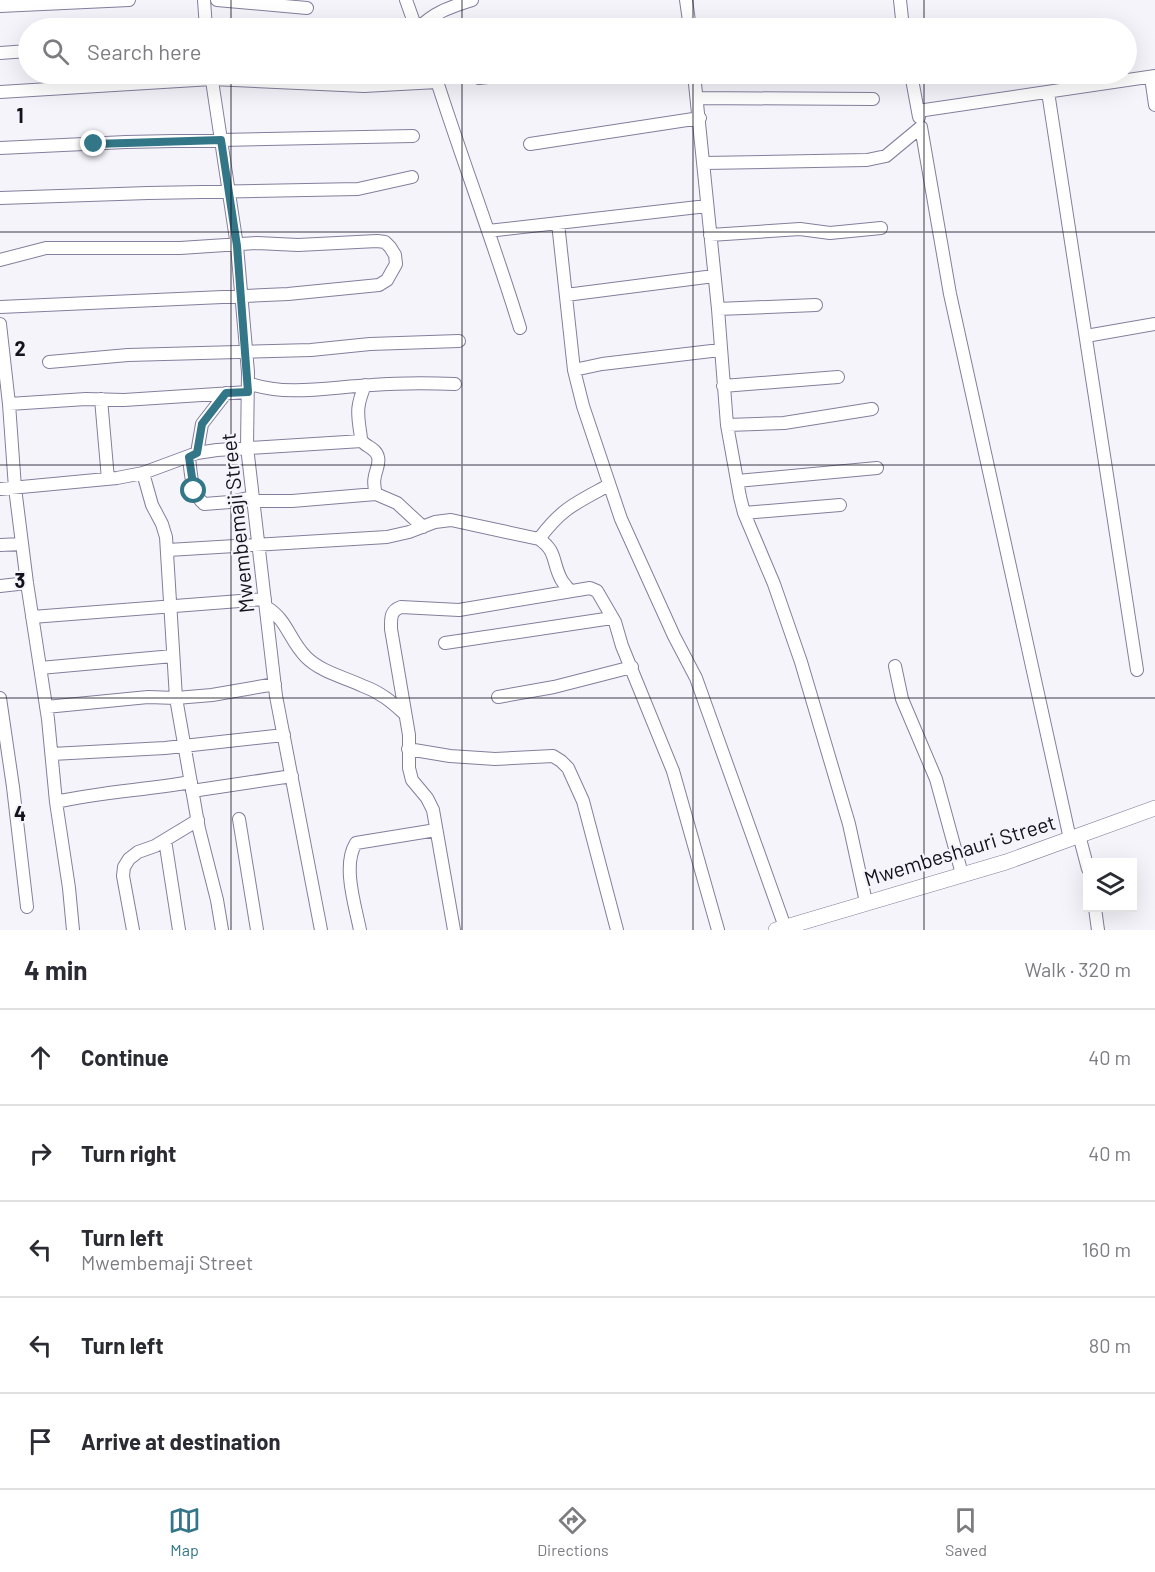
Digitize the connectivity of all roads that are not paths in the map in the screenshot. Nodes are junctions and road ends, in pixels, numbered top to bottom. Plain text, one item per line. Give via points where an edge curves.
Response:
1 (129, 0) edge
2 (204, 0) edge
3 (217, 0) edge
4 (406, 0) edge
5 (471, 0) edge
6 (686, 0) edge
7 (900, 0) edge
8 (0, 6) edge
9 (306, 8) dead end
10 (205, 18) edge
11 (414, 18) edge
12 (430, 18) edge
13 (689, 18) edge
14 (902, 18) edge
15 (18, 52) edge
16 (0, 53) edge
17 (1153, 77) edge
18 (1137, 79) edge
19 (106, 84) edge
20 (212, 84) edge
21 (333, 84) edge
22 (380, 84) edge
23 (438, 84) edge
24 (695, 84) edge
25 (913, 84) edge
26 (1104, 84) edge
27 (0, 92) edge
28 (1048, 92) junction
29 (697, 98) junction
30 (873, 99) dead end
31 (1155, 105) edge
32 (918, 111) junction
33 (700, 118) junction
34 (921, 127) junction
35 (413, 136) dead end
36 (221, 140) junction
37 (530, 144) dead end
38 (0, 148) edge
39 (704, 163) junction
40 (412, 177) dead end
41 (228, 192) junction
42 (0, 198) edge
43 (707, 206) junction
44 (558, 223) junction
45 (881, 228) dead end
46 (488, 231) junction
47 (710, 236) junction
48 (237, 246) junction
49 (0, 260) edge
50 (714, 276) junction
51 (240, 296) junction
52 (566, 296) junction
53 (816, 305) dead end
54 (0, 307) edge
55 (718, 309) junction
56 (0, 324) edge
57 (1155, 324) edge
58 (520, 328) dead end
59 (1086, 336) junction
60 (459, 341) dead end
61 (720, 350) junction
62 (245, 352) junction
63 (2, 359) edge
64 (49, 362) dead end
65 (574, 370) junction
66 (838, 377) dead end
67 (455, 384) dead end
68 (365, 385) junction
69 (723, 386) junction
70 (248, 388) junction
71 (226, 393) junction
72 (101, 399) junction
73 (9, 404) junction
74 (872, 409) dead end
75 (727, 425) junction
76 (6, 441) edge
77 (362, 441) junction
78 (247, 447) junction
79 (193, 455) junction
80 (877, 468) dead end
81 (142, 473) junction
82 (108, 479) junction
83 (737, 481) junction
84 (609, 485) junction
85 (15, 488) junction
86 (0, 489) edge
87 (376, 494) junction
88 (252, 499) junction
89 (840, 505) dead end
90 (744, 513) junction
91 (423, 528) junction
92 (539, 539) junction
93 (22, 544) junction
94 (0, 545) edge
95 (259, 546) junction
96 (168, 550) junction
97 (27, 583) junction
98 (0, 586) edge
99 (570, 591) junction
100 (266, 603) junction
101 (169, 605) junction
102 (32, 617) junction
103 (612, 618) junction
104 (445, 643) dead end
105 (173, 657) junction
106 (895, 666) dead end
107 (632, 667) junction
108 (40, 668) junction
109 (1137, 670) dead end
110 (275, 684) junction
111 (498, 697) dead end
112 (0, 698) edge
113 (176, 698) junction
114 (46, 707) junction
115 (405, 714) junction
116 (284, 735) junction
117 (184, 745) junction
118 (408, 749) junction
119 (52, 754) junction
120 (292, 776) junction
121 (192, 787) junction
122 (56, 802) junction
123 (1155, 808) edge
124 (239, 819) dead end
125 (198, 820) junction
126 (436, 830) junction
127 (1075, 837) junction
128 (165, 840) junction
129 (1084, 858) edge
130 (962, 874) junction
131 (866, 902) junction
132 (27, 907) dead end
133 (1096, 912) edge
134 (780, 928) edge
135 (73, 930) edge
136 (133, 930) edge
137 (179, 930) edge
138 (222, 930) edge
139 (257, 930) edge
140 (321, 930) edge
141 (360, 930) edge
142 (454, 930) edge
143 (617, 930) edge
144 (718, 930) edge
145 (1098, 930) edge

1 - 8 street
2 - 10 street
3 - 9 street
4 - 11 street
5 - 12 street
6 - 13 street
7 - 14 street
15 - 16 street
17 - 18 street
17 - 31 street
19 - 27 street
20 - 36 street, Mwembemaji Street
21 - 22 street
23 - 46 street
24 - 29 street
25 - 32 street
26 - 28 street
28 - 32 street
28 - 59 street
29 - 30 street
29 - 33 street
32 - 34 street
33 - 37 street
33 - 39 street
34 - 39 street via 886,156 867,160
34 - 127 street via 950,294
35 - 36 street
36 - 38 street
36 - 41 street, Mwembemaji Street
39 - 43 street
40 - 41 street via 358,189
41 - 42 street
41 - 48 street, Mwembemaji Street
43 - 44 street
43 - 47 street
44 - 46 street
44 - 52 street
45 - 47 street
46 - 58 street
47 - 50 street
48 - 49 street via 46,248
48 - 51 street, Mwembemaji Street
48 - 51 street via 377,241 390,247 396,264 387,280 379,285
50 - 52 street
50 - 55 street
51 - 54 street
51 - 62 street, Mwembemaji Street
52 - 65 street
53 - 55 street
55 - 61 street
56 - 63 street
57 - 59 street
59 - 109 street
60 - 62 street
61 - 65 street
61 - 69 street
62 - 64 street
62 - 70 street, Mwembemaji Street
63 - 73 street
65 - 84 street
66 - 69 street
67 - 68 street
68 - 70 street via 285,391
68 - 77 street via 357,415
69 - 75 street
70 - 71 street
70 - 78 street, Mwembemaji Street
71 - 72 street
71 - 79 street via 202,424
72 - 73 street
72 - 82 street
73 - 76 street
74 - 75 street via 784,423
75 - 83 street
76 - 85 street
77 - 78 street
77 - 87 street via 378,457 373,479
78 - 79 street
78 - 88 street, Mwembemaji Street
79 - 81 street
79 - 88 street via 194,491 204,504
80 - 83 street
81 - 82 street
81 - 96 street
82 - 85 street
83 - 90 street
84 - 92 street via 554,518
84 - 134 street via 621,519 696,678
85 - 86 street
85 - 93 street
87 - 88 street via 292,501
87 - 91 street via 397,503
88 - 95 street, Mwembemaji Street
89 - 90 street
90 - 131 street via 801,662 843,801
91 - 92 street via 451,520
91 - 95 street via 387,537
92 - 99 street via 554,555 560,578
93 - 94 street
93 - 97 street
95 - 96 street
95 - 100 street, Mwembemaji Street
96 - 101 street
97 - 98 street
97 - 102 street
99 - 103 street via 595,589
99 - 115 street via 459,610 395,609 391,629
100 - 101 street
100 - 110 street, Mwembemaji Street
100 - 115 street via 306,657 379,693
101 - 102 street
101 - 105 street
102 - 108 street
103 - 104 street
103 - 107 street
105 - 108 street
105 - 113 street
106 - 130 street via 902,699 936,779
107 - 111 street
107 - 144 street via 673,771
108 - 114 street
110 - 113 street
110 - 116 street, Mwembemaji Street
112 - 132 street
113 - 114 street
113 - 117 street
114 - 119 street
115 - 118 street
116 - 117 street
116 - 120 street, Mwembemaji Street
117 - 119 street
117 - 121 street
118 - 126 street via 412,780 428,798
118 - 143 street via 495,759 553,756 561,761 583,801
119 - 122 street
120 - 121 street
120 - 140 street, Mwembemaji Street
121 - 122 street via 82,796
121 - 125 street
122 - 135 street
123 - 127 street, Mwembeshauri Street
124 - 139 street
125 - 128 street
125 - 138 street
126 - 141 street via 356,843 349,866
126 - 142 street
127 - 129 street
127 - 130 street, Mwembeshauri Street
128 - 136 street via 138,852 124,867
128 - 137 street
130 - 131 street, Mwembeshauri Street
131 - 134 street, Mwembeshauri Street
133 - 145 street

